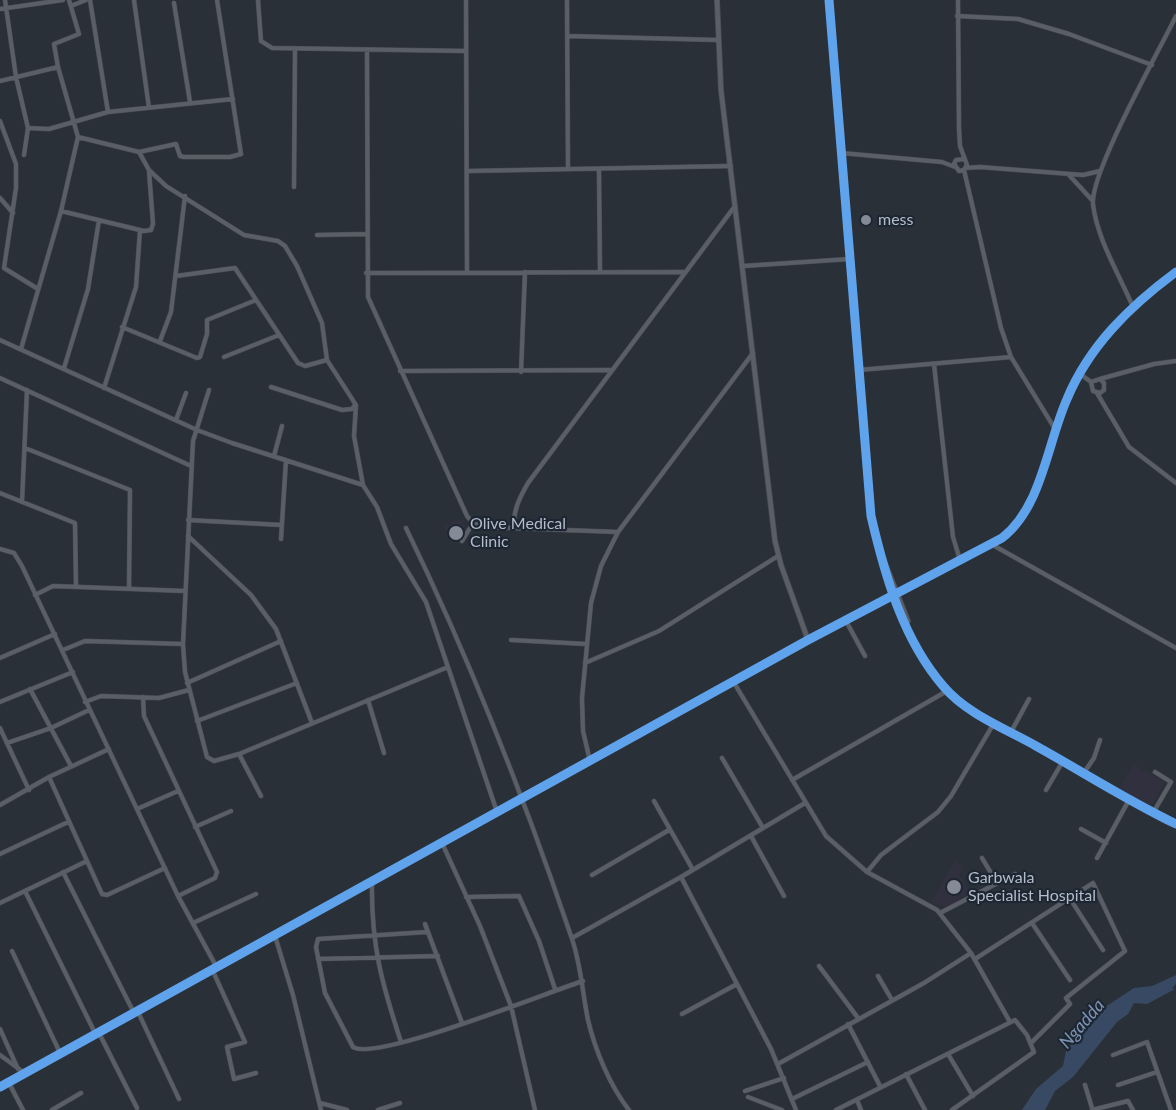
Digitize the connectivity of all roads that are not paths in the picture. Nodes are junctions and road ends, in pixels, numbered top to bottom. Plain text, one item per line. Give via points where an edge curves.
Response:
1 (5, 0) edge
2 (63, 0) edge
3 (69, 0) edge
4 (88, 0) edge
5 (134, 0) edge
6 (217, 0) edge
7 (258, 0) edge
8 (466, 0) edge
9 (567, 0) edge
10 (717, 0) edge
11 (829, 0) edge
12 (958, 0) edge
13 (174, 3) dead end
14 (71, 6) junction
15 (0, 9) edge
16 (6, 9) junction
17 (957, 16) junction
18 (1176, 16) edge
19 (567, 36) junction
20 (717, 40) junction
21 (295, 50) junction
22 (367, 50) junction
23 (466, 51) junction
24 (1152, 65) junction
25 (58, 68) junction
26 (16, 77) junction
27 (0, 81) edge
28 (233, 99) junction
29 (190, 102) junction
30 (149, 108) junction
31 (108, 112) junction
32 (73, 120) junction
33 (0, 121) edge
34 (28, 128) junction
35 (78, 137) junction
36 (139, 152) junction
37 (841, 153) junction
38 (24, 154) dead end
39 (961, 160) junction
40 (942, 162) junction
41 (731, 166) junction
42 (980, 166) junction
43 (568, 169) junction
44 (961, 169) junction
45 (149, 170) junction
46 (599, 170) junction
47 (469, 171) junction
48 (1101, 171) junction
49 (1069, 175) junction
50 (294, 187) dead end
51 (185, 196) junction
52 (0, 198) edge
53 (1093, 201) junction
54 (736, 206) junction
55 (61, 211) junction
56 (13, 213) junction
57 (99, 219) junction
58 (140, 230) junction
59 (367, 234) junction
60 (317, 236) dead end
61 (850, 259) junction
62 (0, 263) edge
63 (742, 266) junction
64 (4, 268) junction
65 (600, 271) junction
66 (467, 272) junction
67 (525, 272) junction
68 (684, 272) junction
69 (1176, 272) edge
70 (366, 273) junction
71 (176, 276) junction
72 (38, 290) junction
73 (256, 300) junction
74 (1133, 306) junction
75 (122, 327) junction
76 (279, 334) junction
77 (0, 340) edge
78 (160, 342) junction
79 (21, 349) junction
80 (753, 353) junction
81 (224, 357) dead end
82 (1011, 357) junction
83 (327, 360) junction
84 (1176, 361) edge
85 (934, 364) junction
86 (64, 368) junction
87 (611, 370) junction
88 (859, 370) junction
89 (400, 371) junction
90 (521, 372) junction
91 (1079, 373) junction
92 (1113, 377) junction
93 (0, 378) edge
94 (1100, 379) junction
95 (1091, 382) junction
96 (271, 387) dead end
97 (104, 388) junction
98 (1104, 388) junction
99 (27, 390) junction
100 (209, 390) dead end
101 (186, 393) dead end
102 (1097, 393) junction
103 (356, 405) junction
104 (1105, 407) junction
105 (176, 420) junction
106 (282, 426) dead end
107 (1055, 429) junction
108 (197, 430) junction
109 (25, 448) junction
110 (274, 456) junction
111 (286, 460) junction
112 (191, 466) junction
113 (1176, 483) edge
114 (363, 485) junction
115 (0, 493) edge
116 (22, 502) junction
117 (188, 520) junction
118 (473, 523) junction
119 (282, 525) junction
120 (514, 527) junction
121 (406, 528) dead end
122 (618, 532) junction
123 (187, 535) junction
124 (281, 539) dead end
125 (462, 541) dead end
126 (991, 543) junction
127 (0, 549) edge
128 (778, 556) junction
129 (960, 560) junction
130 (76, 586) junction
131 (129, 589) junction
132 (185, 591) junction
133 (35, 595) junction
134 (896, 596) junction
135 (846, 621) junction
136 (55, 634) junction
137 (511, 640) dead end
138 (808, 640) junction
139 (281, 641) junction
140 (183, 644) junction
141 (586, 644) junction
142 (1176, 648) edge
143 (63, 650) junction
144 (866, 656) dead end
145 (0, 658) edge
146 (585, 663) junction
147 (448, 667) junction
148 (73, 672) junction
149 (733, 681) junction
150 (188, 683) junction
151 (297, 683) junction
152 (30, 689) junction
153 (189, 690) junction
154 (947, 691) junction
155 (143, 698) junction
156 (1029, 699) dead end
157 (368, 700) junction
158 (0, 702) edge
159 (85, 702) junction
160 (89, 710) junction
161 (197, 721) junction
162 (312, 723) junction
163 (994, 723) junction
164 (0, 728) edge
165 (51, 728) junction
166 (1011, 732) junction
167 (1100, 740) dead end
168 (7, 743) junction
169 (110, 749) junction
170 (384, 753) dead end
171 (239, 754) junction
172 (722, 758) dead end
173 (590, 761) junction
174 (1063, 761) junction
175 (70, 766) junction
176 (1155, 772) dead end
177 (1083, 774) junction
178 (49, 777) junction
179 (792, 780) junction
180 (29, 790) junction
181 (1046, 790) dead end
182 (178, 791) junction
183 (261, 796) dead end
184 (522, 800) junction
185 (1129, 800) junction
186 (654, 801) dead end
187 (805, 802) junction
188 (0, 805) edge
189 (137, 809) junction
190 (231, 811) dead end
191 (497, 813) junction
192 (1153, 813) junction
193 (68, 822) junction
194 (1176, 824) edge
195 (195, 827) junction
196 (763, 828) junction
197 (1081, 829) dead end
198 (669, 830) junction
199 (752, 836) junction
200 (442, 843) junction
201 (1106, 843) junction
202 (0, 854) edge
203 (982, 858) dead end
204 (1097, 858) dead end
205 (87, 861) junction
206 (165, 868) junction
207 (693, 870) junction
208 (63, 872) junction
209 (867, 872) junction
210 (1015, 874) dead end
211 (591, 875) dead end
212 (681, 877) junction
213 (372, 883) junction
214 (997, 883) junction
215 (25, 891) junction
216 (256, 894) dead end
217 (178, 896) junction
218 (784, 896) dead end
219 (466, 897) junction
220 (1069, 897) junction
221 (0, 903) edge
222 (940, 913) junction
223 (193, 923) junction
224 (1032, 923) junction
225 (425, 924) dead end
226 (428, 932) junction
227 (372, 934) junction
228 (275, 936) junction
229 (572, 938) junction
230 (1103, 950) dead end
231 (12, 951) dead end
232 (971, 953) junction
233 (438, 956) junction
234 (376, 958) junction
235 (318, 959) junction
236 (975, 959) junction
237 (819, 966) dead end
238 (214, 967) junction
239 (878, 976) dead end
240 (1070, 980) dead end
241 (583, 981) junction
242 (737, 984) junction
243 (555, 989) junction
244 (892, 1000) junction
245 (511, 1006) junction
246 (136, 1013) junction
247 (681, 1014) dead end
248 (858, 1018) junction
249 (1010, 1022) junction
250 (462, 1023) junction
251 (848, 1024) junction
252 (0, 1029) edge
253 (98, 1034) junction
254 (401, 1042) junction
255 (1031, 1043) junction
256 (948, 1054) junction
257 (0, 1055) edge
258 (61, 1055) junction
259 (1113, 1055) dead end
260 (868, 1062) junction
261 (778, 1064) junction
262 (18, 1069) junction
263 (1157, 1072) junction
264 (256, 1073) dead end
265 (27, 1074) junction
266 (906, 1074) junction
267 (784, 1078) junction
268 (9, 1083) junction
269 (1085, 1084) dead end
270 (1118, 1085) dead end
271 (880, 1086) junction
272 (0, 1087) edge
273 (745, 1091) dead end
274 (81, 1093) dead end
275 (973, 1096) junction
276 (748, 1097) dead end
277 (179, 1099) dead end
278 (792, 1099) junction
279 (856, 1100) junction
280 (320, 1103) junction
281 (400, 1103) dead end
282 (137, 1108) dead end
283 (766, 1108) edge
284 (1092, 1109) edge
285 (23, 1110) edge
286 (52, 1110) edge
287 (323, 1110) edge
288 (347, 1110) edge
289 (378, 1110) edge
290 (535, 1110) edge
291 (629, 1110) edge
292 (782, 1110) edge
293 (796, 1110) edge
294 (836, 1110) edge
295 (861, 1110) edge
296 (926, 1110) edge
297 (952, 1110) edge
298 (1133, 1110) edge
299 (1171, 1110) edge

1 - 16 street
2 - 16 street
3 - 14 street
4 - 14 street
4 - 31 street
5 - 30 street
6 - 28 street
7 - 21 street via 261,41 272,48
8 - 23 street
9 - 19 street
10 - 20 street
11 - 37 street
12 - 17 street
13 - 29 street
14 - 25 street via 79,34 54,44
15 - 16 street
16 - 26 street
17 - 24 street via 1018,19
17 - 39 street
18 - 24 street
19 - 20 street
19 - 43 street
20 - 41 street
21 - 22 street
21 - 50 street
22 - 23 street
22 - 59 street
23 - 47 street
24 - 48 street
25 - 26 street
25 - 32 street
26 - 27 street
26 - 34 street
28 - 29 street
28 - 36 street via 241,150 237,157 184,157 176,144
29 - 30 street
30 - 31 street
31 - 32 street
32 - 34 street via 49,129
32 - 35 street
33 - 56 street via 16,164
34 - 38 street
35 - 36 street
35 - 55 street
36 - 45 street
37 - 40 street
37 - 61 street
39 - 40 street
39 - 42 street
39 - 44 street
39 - 44 street
40 - 44 street
41 - 46 street
41 - 54 street
42 - 44 street
42 - 49 street
43 - 46 street
43 - 47 street
44 - 82 street
45 - 51 street via 166,186
45 - 58 street via 153,224 151,230
46 - 65 street
47 - 66 street
48 - 49 street
48 - 53 street
49 - 53 street
51 - 71 street
51 - 83 street via 244,235 269,238 285,246 311,293 322,323
52 - 56 street
53 - 74 street via 1096,221
54 - 63 street
54 - 68 street
55 - 57 street
55 - 72 street
56 - 64 street
57 - 58 street
57 - 86 street via 88,289
58 - 75 street via 136,287
59 - 60 street
59 - 70 street
61 - 63 street
61 - 88 street
62 - 64 street
63 - 80 street
64 - 72 street
65 - 67 street
65 - 68 street
66 - 67 street
66 - 70 street
67 - 90 street
68 - 87 street
69 - 74 street
70 - 89 street via 368,297
71 - 73 street via 233,267
71 - 78 street via 171,312
72 - 79 street
73 - 76 street
73 - 78 street via 207,320 200,357
74 - 91 street
75 - 78 street
75 - 97 street
76 - 81 street
76 - 83 street via 301,365
77 - 79 street
79 - 86 street
80 - 122 street
80 - 128 street
82 - 85 street
82 - 107 street
83 - 103 street
84 - 92 street
85 - 88 street
85 - 129 street via 953,537
86 - 97 street
87 - 90 street
87 - 120 street via 528,483 518,500
88 - 134 street via 871,516
89 - 90 street
89 - 118 street
91 - 95 street
91 - 107 street
92 - 94 street
92 - 98 street
93 - 99 street
94 - 95 street
94 - 98 street
95 - 102 street via 1091,389
96 - 103 street via 342,410
97 - 105 street
98 - 102 street
98 - 104 street
99 - 109 street
99 - 112 street
100 - 108 street
101 - 105 street
102 - 104 street
103 - 114 street via 354,436
104 - 113 street via 1129,447
105 - 108 street
106 - 110 street
107 - 126 street via 1025,515 1015,528
108 - 110 street
108 - 112 street
109 - 116 street
109 - 131 street via 130,490
110 - 111 street
111 - 114 street
111 - 119 street
112 - 117 street
114 - 147 street via 377,507 391,544 421,592
115 - 116 street
116 - 130 street via 75,523
117 - 119 street
117 - 123 street
118 - 120 street
118 - 125 street
119 - 124 street
120 - 122 street
121 - 184 street via 447,611
122 - 141 street via 601,566
123 - 132 street
123 - 139 street via 251,595
126 - 129 street
126 - 142 street
127 - 133 street via 14,553
128 - 138 street
128 - 146 street via 658,631
129 - 134 street
130 - 131 street
130 - 133 street via 53,586
131 - 132 street
132 - 140 street
133 - 136 street
134 - 135 street
134 - 154 street via 920,654
135 - 138 street
135 - 144 street
136 - 143 street
136 - 145 street
137 - 141 street
138 - 149 street
139 - 150 street
139 - 151 street
140 - 143 street via 86,641
140 - 150 street
141 - 146 street
143 - 148 street
146 - 173 street via 583,731
147 - 157 street
147 - 191 street
148 - 152 street
148 - 159 street
149 - 173 street
149 - 179 street
150 - 153 street
151 - 161 street
151 - 162 street
152 - 158 street
152 - 165 street
153 - 155 street
153 - 161 street
154 - 163 street
154 - 179 street
155 - 159 street via 101,696
155 - 182 street via 144,716
156 - 166 street
157 - 162 street
157 - 170 street
159 - 160 street
160 - 165 street
160 - 169 street
161 - 171 street via 210,760
162 - 171 street
163 - 166 street
163 - 209 street via 938,812 881,855
164 - 168 street
165 - 168 street
165 - 175 street
166 - 174 street
167 - 177 street
168 - 180 street
169 - 175 street
169 - 189 street
171 - 183 street
172 - 196 street
173 - 184 street
174 - 177 street
174 - 181 street
175 - 178 street
176 - 192 street via 1171,782
177 - 185 street
178 - 180 street
178 - 193 street
179 - 187 street
180 - 188 street
182 - 189 street
182 - 195 street
184 - 191 street
184 - 229 street
185 - 192 street
185 - 201 street
186 - 198 street
187 - 196 street
187 - 209 street via 826,836
189 - 206 street
190 - 195 street
191 - 200 street
192 - 194 street
193 - 202 street
193 - 205 street
195 - 217 street via 217,876
196 - 199 street
197 - 201 street
198 - 207 street
198 - 211 street
199 - 207 street
199 - 218 street
200 - 213 street
200 - 219 street
201 - 204 street
203 - 214 street
205 - 206 street via 102,894 107,895
205 - 208 street
206 - 217 street
207 - 212 street
208 - 215 street
208 - 246 street
209 - 222 street
210 - 214 street
212 - 229 street
212 - 242 street
213 - 227 street
213 - 228 street
214 - 222 street
215 - 221 street
215 - 253 street
216 - 223 street
217 - 223 street
219 - 243 street via 519,896
219 - 245 street
220 - 224 street
220 - 230 street
220 - 255 street via 1093,883 1125,951 1066,998 1070,1004
222 - 232 street
223 - 238 street
224 - 236 street
224 - 240 street
225 - 226 street
226 - 227 street
226 - 233 street
227 - 234 street
227 - 235 street via 318,939
228 - 238 street
228 - 280 street
229 - 241 street
231 - 258 street
232 - 236 street
232 - 244 street
233 - 234 street
233 - 250 street
234 - 235 street
234 - 254 street
235 - 254 street via 325,993 353,1047 362,1051
236 - 249 street
237 - 248 street
238 - 246 street
238 - 264 street via 245,1042 227,1047 234,1079
239 - 244 street
241 - 243 street
241 - 291 street via 594,1039 611,1082
242 - 247 street
242 - 261 street
243 - 245 street
244 - 248 street
245 - 250 street
245 - 290 street
246 - 253 street
246 - 277 street
248 - 251 street
249 - 255 street via 1015,1020
249 - 256 street
250 - 254 street
251 - 260 street
251 - 261 street
252 - 262 street
253 - 258 street
253 - 282 street
255 - 275 street via 1034,1052
256 - 266 street
256 - 275 street
257 - 262 street
258 - 265 street
259 - 263 street via 1147,1042
260 - 271 street
260 - 278 street
261 - 267 street
262 - 265 street
263 - 270 street
263 - 299 street
265 - 268 street
266 - 271 street
266 - 296 street
267 - 273 street
267 - 278 street
268 - 272 street
268 - 285 street
269 - 284 street
271 - 279 street
274 - 286 street
275 - 297 street
276 - 283 street
278 - 293 street
279 - 294 street
279 - 295 street
280 - 287 street
280 - 288 street
281 - 289 street
283 - 292 street
284 - 298 street via 1130,1101

